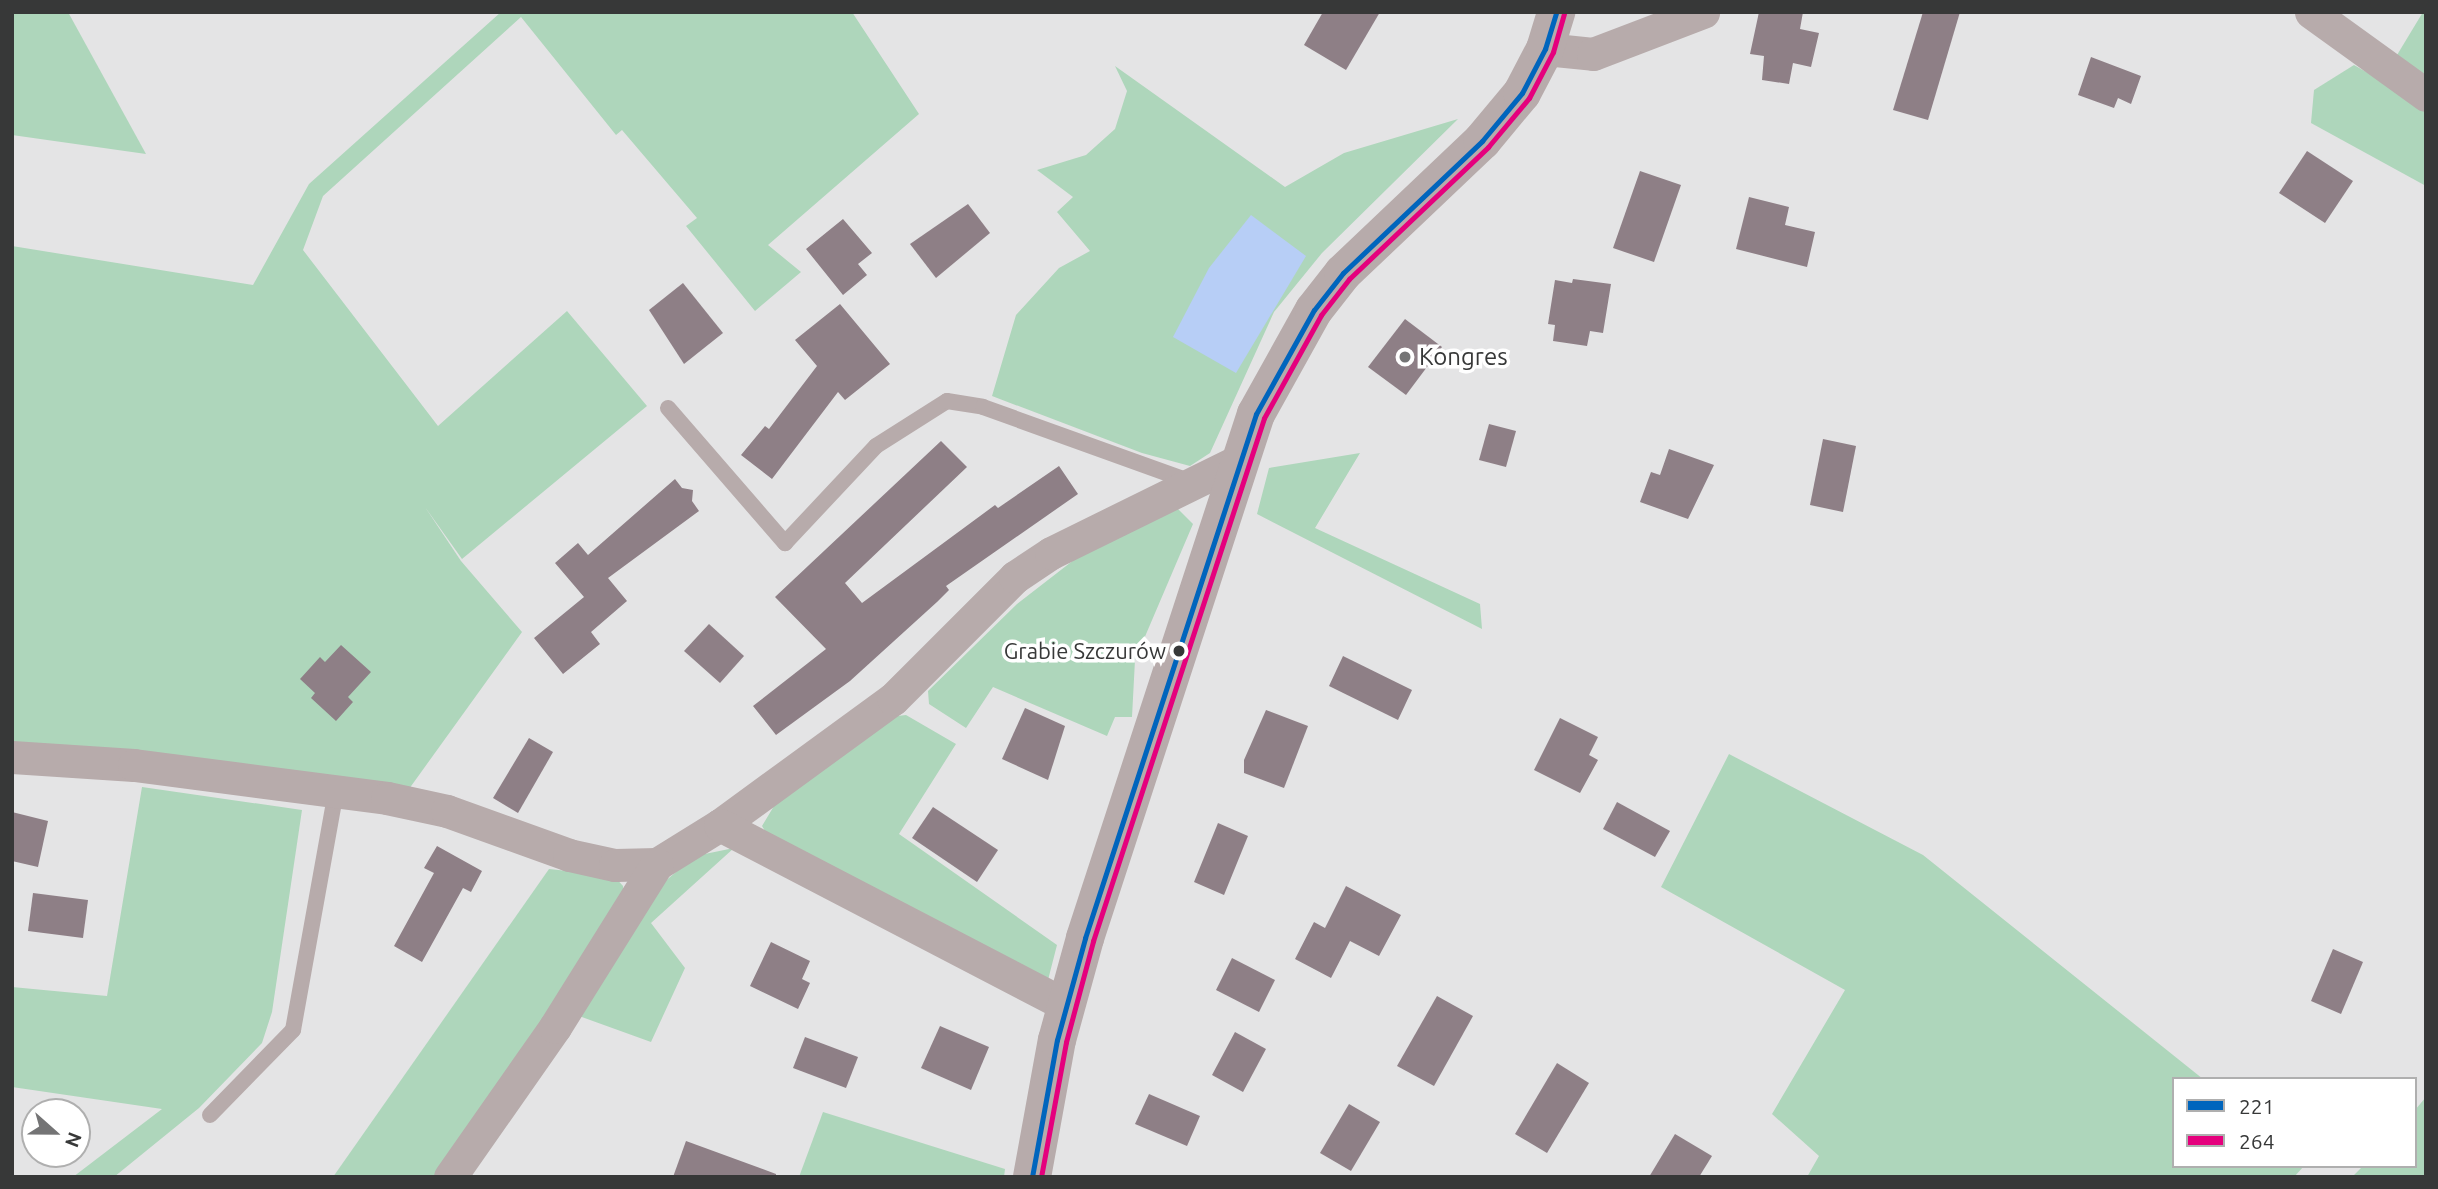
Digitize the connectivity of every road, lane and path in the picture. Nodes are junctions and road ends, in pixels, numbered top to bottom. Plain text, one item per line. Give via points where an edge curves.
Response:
1 (1556, 12) edge
2 (1703, 12) edge
3 (2311, 12) edge
4 (1545, 49) junction
5 (2426, 94) edge
6 (668, 408) dead end
7 (1240, 460) junction
8 (1196, 484) junction
9 (12, 757) edge
10 (336, 791) junction
11 (720, 825) junction
12 (657, 864) junction
13 (1066, 1005) junction
14 (210, 1115) dead end
15 (450, 1177) edge
16 (1032, 1177) edge

1 - 4 street
2 - 4 street via 1593,54
3 - 5 street
4 - 7 street via 1522,93 1497,126 1375,238 1314,310 1271,381
6 - 8 lane via 785,543 876,446 947,401 983,407
7 - 8 street
7 - 13 street
8 - 11 street via 1051,553 1015,577 893,699
9 - 10 street via 134,765
10 - 12 street via 447,811 569,855 615,865
10 - 14 lane via 293,1030
11 - 12 street
11 - 13 street
12 - 15 street via 555,1027
13 - 16 street

